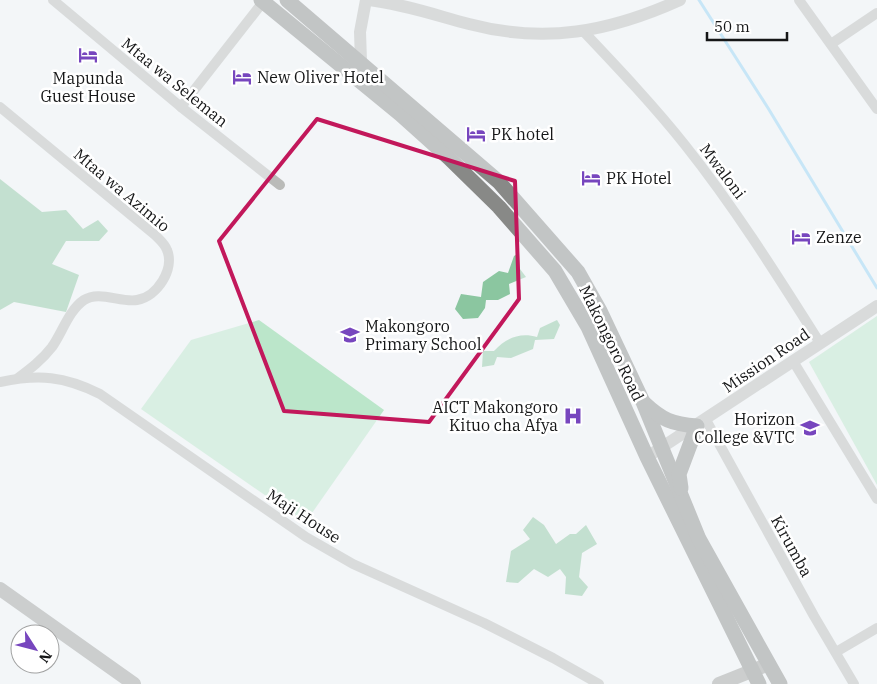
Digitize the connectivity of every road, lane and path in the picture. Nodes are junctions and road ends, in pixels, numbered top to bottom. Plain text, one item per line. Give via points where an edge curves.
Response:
1 (53, 0) edge
2 (287, 0) edge
3 (367, 0) edge
4 (680, 0) edge
5 (799, 0) edge
6 (263, 1) edge
7 (877, 13) edge
8 (584, 32) junction
9 (831, 44) junction
10 (361, 61) junction
11 (0, 107) edge
12 (181, 107) junction
13 (877, 109) edge
14 (280, 185) dead end
15 (875, 307) edge
16 (820, 343) junction
17 (793, 361) junction
18 (17, 379) junction
19 (0, 382) edge
20 (642, 402) junction
21 (702, 423) junction
22 (661, 450) junction
23 (647, 457) junction
24 (681, 496) junction
25 (877, 499) edge
26 (0, 589) edge
27 (877, 628) edge
28 (836, 652) junction
29 (769, 664) junction
30 (751, 670) junction
31 (134, 684) edge
32 (599, 684) edge
33 (719, 684) edge
34 (759, 684) edge
35 (780, 684) edge
36 (854, 684) edge

1 - 12 street, Mtaa wa Seleman
2 - 10 main road, Makongoro Road
3 - 8 street via 519,34
3 - 10 street via 360,32
4 - 8 street via 633,20
5 - 9 street
6 - 12 street
6 - 23 main road, Makongoro Road via 450,158 499,207 555,271 588,327
7 - 9 street
8 - 16 street, Mwaloni via 636,87 690,152 734,210
9 - 13 street
10 - 20 main road, Makongoro Road via 499,182 578,272 600,311
11 - 18 street, Mtaa wa Azimio via 155,235 164,244 169,262 167,273 151,295 137,300 85,299 51,349
12 - 14 street, Mtaa wa Seleman
15 - 16 street, Mission Road
16 - 17 street, Mission Road
17 - 21 street, Mission Road
17 - 25 street
18 - 19 street, Maji House
18 - 32 street, Maji House via 52,377 78,383 100,394 306,536 353,564 484,623
20 - 21 main road via 673,424
20 - 22 main road, Makongoro Road
21 - 22 street, Mission Road
21 - 24 main road via 679,474
21 - 28 street, Kirumba
22 - 23 street, Mission Road
22 - 24 main road, Makongoro Road
23 - 30 main road, Makongoro Road
24 - 29 main road, Makongoro Road via 699,540
26 - 31 main road
27 - 28 street
28 - 36 street, Kirumba
29 - 30 main road
29 - 35 main road, Makongoro Road
30 - 33 main road
30 - 34 main road, Makongoro Road

